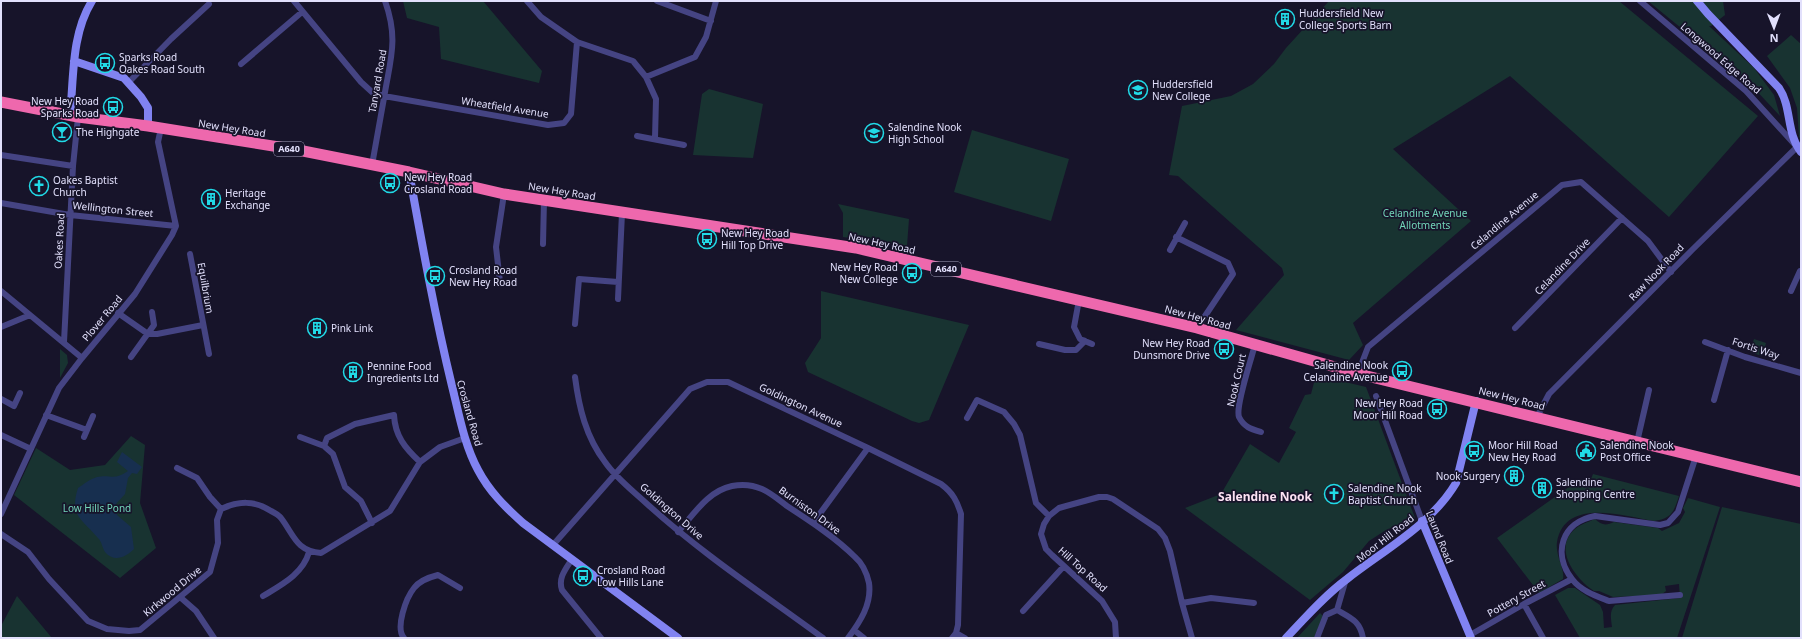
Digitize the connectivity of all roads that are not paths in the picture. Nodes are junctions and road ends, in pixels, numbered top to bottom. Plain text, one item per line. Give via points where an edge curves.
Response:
1 (92, 1) edge
2 (294, 1) edge
3 (385, 1) edge
4 (528, 1) edge
5 (657, 1) edge
6 (716, 1) edge
7 (1640, 1) edge
8 (1697, 1) edge
9 (209, 4) dead end
10 (302, 12) junction
11 (711, 21) junction
12 (578, 42) junction
13 (74, 61) junction
14 (241, 64) dead end
15 (646, 77) junction
16 (128, 83) junction
17 (384, 96) junction
18 (1, 102) edge
19 (74, 116) junction
20 (148, 126) junction
21 (161, 128) junction
22 (637, 136) dead end
23 (655, 138) junction
24 (684, 145) dead end
25 (1799, 150) edge
26 (1, 155) edge
27 (372, 165) junction
28 (73, 166) junction
29 (408, 172) junction
30 (504, 194) junction
31 (544, 200) junction
32 (1, 203) edge
33 (622, 213) junction
34 (70, 215) junction
35 (1622, 218) junction
36 (1185, 223) dead end
37 (176, 226) junction
38 (1176, 237) junction
39 (543, 244) dead end
40 (1170, 250) dead end
41 (190, 254) dead end
42 (1800, 271) edge
43 (1672, 272) junction
44 (500, 282) dead end
45 (618, 282) junction
46 (1798, 283) edge
47 (1, 291) edge
48 (1791, 291) dead end
49 (618, 299) dead end
50 (1079, 300) junction
51 (152, 312) dead end
52 (118, 313) junction
53 (30, 316) junction
54 (575, 324) dead end
55 (203, 325) junction
56 (1, 327) edge
57 (1196, 328) junction
58 (1515, 328) dead end
59 (148, 334) junction
60 (1085, 341) junction
61 (64, 342) junction
62 (1705, 342) dead end
63 (1040, 344) dead end
64 (1092, 344) dead end
65 (1255, 344) junction
66 (1728, 350) junction
67 (209, 354) dead end
68 (82, 358) junction
69 (131, 358) dead end
70 (1358, 372) junction
71 (1801, 373) edge
72 (575, 378) dead end
73 (1649, 390) dead end
74 (20, 393) dead end
75 (1376, 396) dead end
76 (1, 399) edge
77 (1714, 400) dead end
78 (1476, 401) junction
79 (46, 415) junction
80 (93, 416) dead end
81 (1537, 417) junction
82 (967, 418) dead end
83 (1261, 432) dead end
84 (1, 435) edge
85 (300, 437) dead end
86 (465, 438) junction
87 (1638, 442) junction
88 (324, 446) junction
89 (868, 448) junction
90 (31, 449) junction
91 (1696, 456) junction
92 (420, 462) junction
93 (177, 468) dead end
94 (1746, 468) junction
95 (614, 474) junction
96 (1801, 482) edge
97 (1801, 486) edge
98 (221, 509) junction
99 (1, 514) edge
100 (1049, 516) junction
101 (1422, 521) junction
102 (372, 523) junction
103 (813, 523) junction
104 (678, 532) junction
105 (1, 534) edge
106 (553, 545) junction
107 (310, 552) junction
108 (572, 559) junction
109 (1064, 566) junction
110 (1346, 579) junction
111 (1572, 579) junction
112 (460, 588) dead end
113 (1680, 595) dead end
114 (263, 596) dead end
115 (180, 597) junction
116 (1182, 603) junction
117 (1254, 603) dead end
118 (1524, 604) junction
119 (1337, 610) junction
120 (1023, 611) dead end
121 (854, 630) junction
122 (129, 635) edge
123 (954, 636) edge
124 (1471, 636) edge
125 (214, 638) edge
126 (404, 638) edge
127 (601, 638) edge
128 (678, 638) edge
129 (823, 638) edge
130 (848, 638) edge
131 (864, 638) edge
132 (965, 638) edge
133 (1116, 638) edge
134 (1192, 638) edge
135 (1286, 638) edge
136 (1317, 638) edge
137 (1363, 638) edge
138 (1543, 638) edge

1 - 13 street via 81,23
2 - 10 street, Wheatfield Avenue
3 - 17 street, Tanyard Road via 393,31 393,55
4 - 12 street via 541,17
5 - 11 street
6 - 11 street
7 - 25 street, Longwood Edge Road via 1746,91
8 - 25 street via 1779,88 1787,105 1790,129
9 - 16 street
10 - 14 street
10 - 17 street, Wheatfield Avenue via 361,82 373,93
11 - 15 street via 695,57
12 - 15 street via 632,61
12 - 17 street, Wheatfield Avenue via 571,114 564,123 548,125
13 - 16 street via 124,78
13 - 19 street
15 - 23 street via 656,99
16 - 20 street via 148,108
17 - 27 street, Tanyard Road
18 - 19 highway, New Hey Road / A640
19 - 20 highway, New Hey Road / A640
19 - 28 street, Oakes Road
20 - 21 highway, New Hey Road / A640
21 - 27 highway, New Hey Road / A640
21 - 37 street via 158,142
22 - 23 street
23 - 24 street
25 - 43 street, Raw Nook Road
26 - 28 street
27 - 29 highway, New Hey Road / A640
28 - 34 street, Oakes Road
29 - 30 highway, New Hey Road / A640
29 - 86 street, Crosland Road via 443,348
30 - 31 highway, New Hey Road / A640
30 - 44 street via 496,248
31 - 33 highway, New Hey Road / A640
31 - 39 street
32 - 34 street, Wellington Street
33 - 45 street
33 - 50 highway, New Hey Road / A640 via 856,248
34 - 37 street, Wellington Street
34 - 61 street, Oakes Road
35 - 43 street, Celandine Avenue via 1648,241
35 - 58 street, Celandine Drive
35 - 70 street, Celandine Avenue via 1581,182 1562,185 1368,347
36 - 38 street
37 - 52 street, Plover Road via 144,281
38 - 40 street
38 - 57 street via 1228,263 1232,274
41 - 55 street, Equilbrium
42 - 46 street
43 - 81 street, Raw Nook Road via 1548,394
45 - 49 street
45 - 54 street via 579,279
46 - 48 street
47 - 53 street
50 - 57 highway, New Hey Road / A640
50 - 60 street via 1074,327 1080,339
51 - 59 street via 154,324
52 - 59 street
52 - 68 street, Plover Road
53 - 56 street
53 - 61 street
55 - 59 street, Equilbrium
55 - 67 street, Equilbrium
57 - 65 highway, New Hey Road / A640
59 - 69 street
60 - 63 street via 1076,350
60 - 64 street
61 - 68 street
62 - 66 street, Fortis Way
65 - 70 highway, New Hey Road / A640
65 - 83 street, Nook Court via 1238,415 1249,428
66 - 71 street, Fortis Way
66 - 77 street
68 - 79 street, Plover Road via 59,388
70 - 78 highway, New Hey Road / A640
72 - 95 street, Goldington Drive via 578,405 589,435
73 - 87 street
74 - 76 street via 14,406
75 - 101 street, Laund Road
78 - 81 highway, New Hey Road / A640
78 - 101 street, Moor Hill Road via 1456,483 1450,494
79 - 80 street via 85,434
79 - 90 street, Plover Road
81 - 87 highway, New Hey Road / A640
82 - 100 street via 977,400 1004,412 1020,435 1036,503
84 - 90 street
85 - 88 street
86 - 92 street via 440,447
86 - 106 street, Crosland Road via 488,487 523,523
87 - 91 highway, New Hey Road / A640
88 - 92 street via 327,438 355,424 394,415 394,427 405,448
88 - 102 street via 333,454 345,487 361,501
89 - 95 street, Goldington Avenue via 728,382 716,381 690,389
89 - 103 street
89 - 123 street, Goldington Avenue via 941,484 951,492 957,502 961,514 958,625
90 - 99 street, Plover Road
91 - 94 highway, New Hey Road / A640
91 - 111 street via 1678,512 1668,523 1650,525 1595,516 1584,518 1568,529 1562,548 1563,558
92 - 102 street via 390,511
93 - 98 street via 196,478
94 - 96 highway, New Hey Road / A640
94 - 97 highway, New Hey Road / A640
95 - 104 street, Goldington Drive
95 - 106 street, Goldington Avenue
98 - 107 street via 234,504 260,504 280,516 298,544
98 - 115 street, Kirkwood Drive via 217,520 218,543 210,572
100 - 109 street, Hill Top Road via 1041,534 1043,542 1046,549
100 - 116 street via 1059,508 1089,499 1113,499 1158,529 1165,538
101 - 110 street, Moor Hill Road
101 - 124 street, Laund Road
102 - 107 street via 321,553
103 - 104 street, Burniston Drive via 764,489 747,485 723,488 709,497
103 - 121 street, Burniston Drive via 855,556 866,574 869,599 867,608
104 - 129 street, Goldington Drive
105 - 122 street, Kirkwood Drive via 28,552 49,579 88,620
106 - 108 street, Crosland Road
107 - 114 street via 306,562 288,581
108 - 127 street via 562,576 562,590
108 - 128 street, Crosland Road
109 - 120 street
109 - 133 street, Hill Top Road via 1102,601 1115,622
110 - 119 street
110 - 135 street, Moor Hill Road
111 - 113 street via 1590,594 1609,601
111 - 118 street, Pottery Street
112 - 126 street via 438,575 428,577 414,588 402,612
115 - 122 street, Kirkwood Drive via 140,630
115 - 125 street via 196,611
116 - 117 street via 1211,598
116 - 134 street
118 - 124 street, Pottery Street
118 - 138 street
119 - 136 street via 1326,615
119 - 137 street via 1357,622
121 - 130 street, Burniston Drive
121 - 131 street
123 - 132 street

